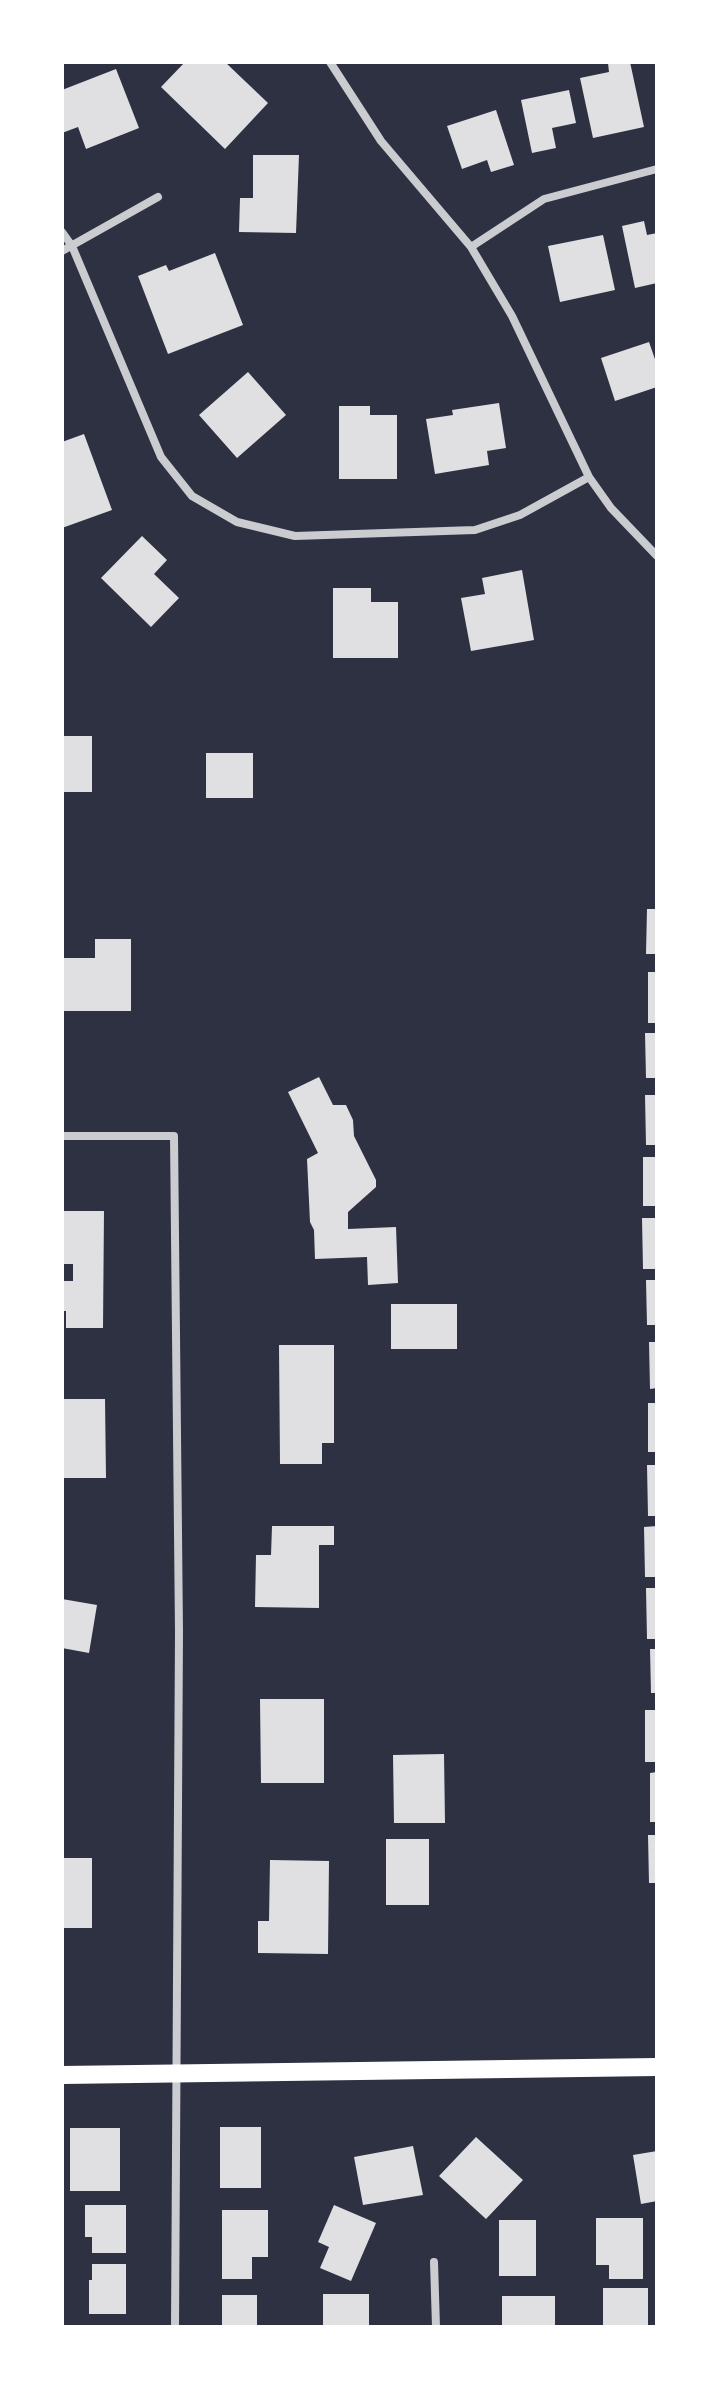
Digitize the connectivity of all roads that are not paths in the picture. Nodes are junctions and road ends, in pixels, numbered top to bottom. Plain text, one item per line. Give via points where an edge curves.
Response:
1 (330, 62) edge
2 (657, 169) edge
3 (158, 197) dead end
4 (62, 232) edge
5 (72, 246) junction
6 (471, 247) junction
7 (62, 251) edge
8 (589, 477) junction
9 (657, 556) edge
10 (62, 1136) edge
11 (657, 2067) edge
12 (175, 2073) junction
13 (62, 2075) edge
14 (434, 2262) dead end
15 (175, 2327) edge
16 (436, 2327) edge

1 - 6 street via 381,141
2 - 6 street via 544,199
3 - 5 street
4 - 5 street
5 - 7 street
5 - 8 street via 161,457 192,496 237,522 295,536 475,530 520,515
6 - 8 street via 512,316
8 - 9 street
10 - 12 street via 174,1136 179,1632
11 - 12 main road
12 - 13 main road
12 - 15 street
14 - 16 street

